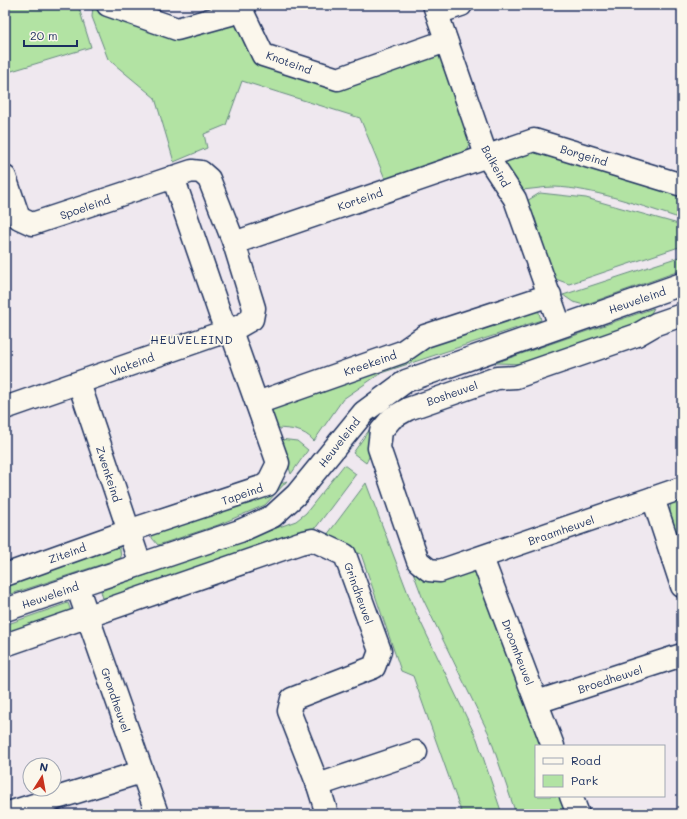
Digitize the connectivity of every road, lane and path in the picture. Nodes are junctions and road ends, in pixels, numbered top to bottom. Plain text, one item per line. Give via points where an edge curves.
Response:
1 (108, 5) edge
2 (461, 5) edge
3 (436, 9) edge
4 (446, 41) junction
5 (486, 155) junction
6 (182, 174) junction
7 (5, 177) edge
8 (682, 184) edge
9 (234, 243) junction
10 (682, 284) edge
11 (550, 296) junction
12 (682, 315) edge
13 (560, 326) junction
14 (231, 331) junction
15 (79, 383) junction
16 (256, 403) junction
17 (5, 408) edge
18 (682, 488) edge
19 (653, 498) junction
20 (128, 531) junction
21 (482, 558) junction
22 (140, 564) junction
23 (440, 571) joint
24 (5, 575) edge
25 (77, 586) junction
26 (682, 586) edge
27 (5, 610) edge
28 (88, 616) junction
29 (5, 645) edge
30 (682, 655) edge
31 (537, 702) junction
32 (553, 745) edge
33 (416, 752) dead end
34 (141, 772) junction
35 (318, 785) junction
36 (571, 797) edge
37 (5, 814) edge
38 (156, 814) edge
39 (327, 814) edge
40 (578, 814) edge

1 - 4 street, Knoteind via 177,29 242,11 263,55 338,79
2 - 3 street
3 - 4 street, Balkeind
4 - 5 street, Balkeind
5 - 8 street, Borgeind via 534,140
5 - 9 street, Korteind
5 - 11 street, Balkeind via 515,200
6 - 7 street, Spoeleind via 32,224 19,218
6 - 9 street via 201,172 210,179
6 - 14 street, Tapeind via 222,320
9 - 14 street via 254,308 252,319
10 - 13 street, Heuveleind
11 - 13 street, Balkeind
11 - 16 street, Kreekeind via 425,336 402,352
12 - 23 street, Bosheuvel via 656,324 637,336 516,377 497,378 408,409 392,418 381,431 379,448 418,561 429,570
13 - 22 street, Heuveleind via 406,381 364,412 297,494 273,516 240,531
14 - 15 street, Vlakeind via 215,334
14 - 16 street, Tapeind
15 - 17 street, Vlakeind
15 - 20 street, Zwenkeind
16 - 20 street, Tapeind via 278,463 267,486
18 - 19 street, Braamheuvel
19 - 21 street, Braamheuvel
19 - 26 street
20 - 22 street, Zwenkeind
20 - 24 street, Ziteind
21 - 23 street, Braamheuvel
21 - 31 street, Droomheuvel
22 - 25 street, Heuveleind
25 - 27 street, Heuveleind
25 - 28 street, Grondheuvel
28 - 29 street
28 - 34 street, Grondheuvel
28 - 35 street, Grindheuvel via 312,540 344,555 380,651 374,667 292,699 289,712
30 - 31 street, Broedheuvel
31 - 32 street, Droomheuvel
33 - 35 street
34 - 37 street
34 - 38 street, Grondheuvel
35 - 39 street, Grindheuvel
36 - 40 street

